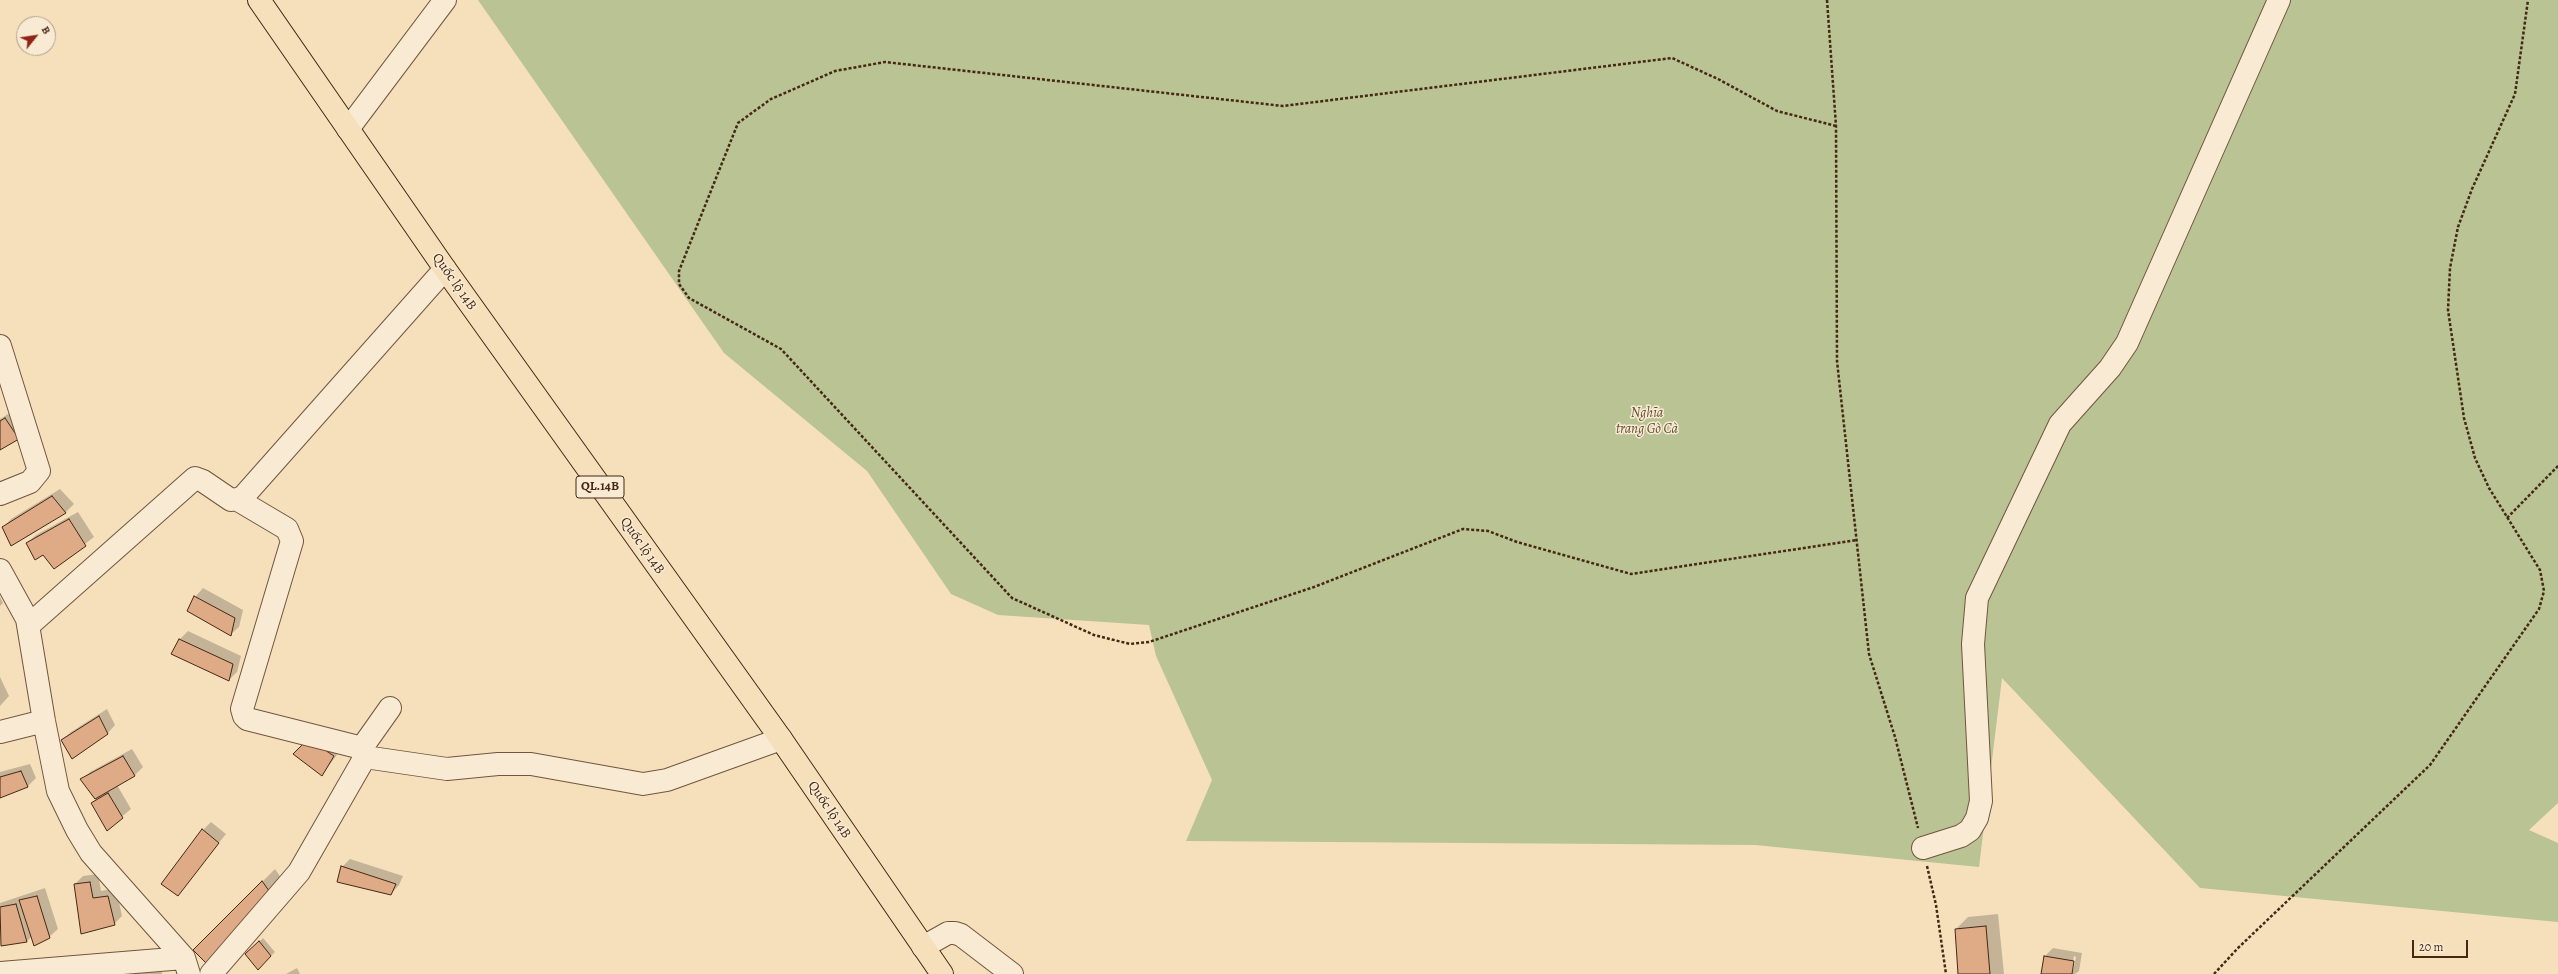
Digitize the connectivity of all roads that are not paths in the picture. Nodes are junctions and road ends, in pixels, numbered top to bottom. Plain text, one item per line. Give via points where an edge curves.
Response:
1 (259, 0) edge
2 (445, 0) edge
3 (2279, 0) edge
4 (348, 129) junction
5 (445, 269) junction
6 (0, 346) edge
7 (0, 494) edge
8 (238, 500) junction
9 (0, 570) edge
10 (28, 626) junction
11 (390, 708) dead end
12 (44, 721) junction
13 (0, 732) edge
14 (781, 739) junction
15 (363, 753) junction
16 (1922, 848) road end
17 (923, 947) junction
18 (186, 966) edge
19 (0, 973) edge
20 (211, 974) edge
21 (942, 974) edge
22 (1012, 974) edge

1 - 4 highway, Quốc lộ 14B / QL.14B
2 - 4 street
3 - 16 street via 2127,343 2110,368 2060,424 1977,598 1973,644 1981,801 1977,818 1970,830 1961,836
4 - 5 highway, Quốc lộ 14B / QL.14B
5 - 8 street
5 - 14 highway, Quốc lộ 14B / QL.14B
6 - 7 street via 39,471 30,482
8 - 10 street via 232,500 203,480 195,478
8 - 15 street via 287,529 292,541 242,709 244,716
9 - 10 street via 17,597
10 - 12 street
11 - 15 street
12 - 13 street
12 - 18 street via 58,792 77,830 91,854
14 - 15 street via 667,780 643,784 531,764 447,769
14 - 17 highway, Quốc lộ 14B / QL.14B
15 - 20 street via 296,876
17 - 21 highway, Quốc lộ 14B / QL.14B
17 - 22 street via 948,933 955,933
18 - 19 street

